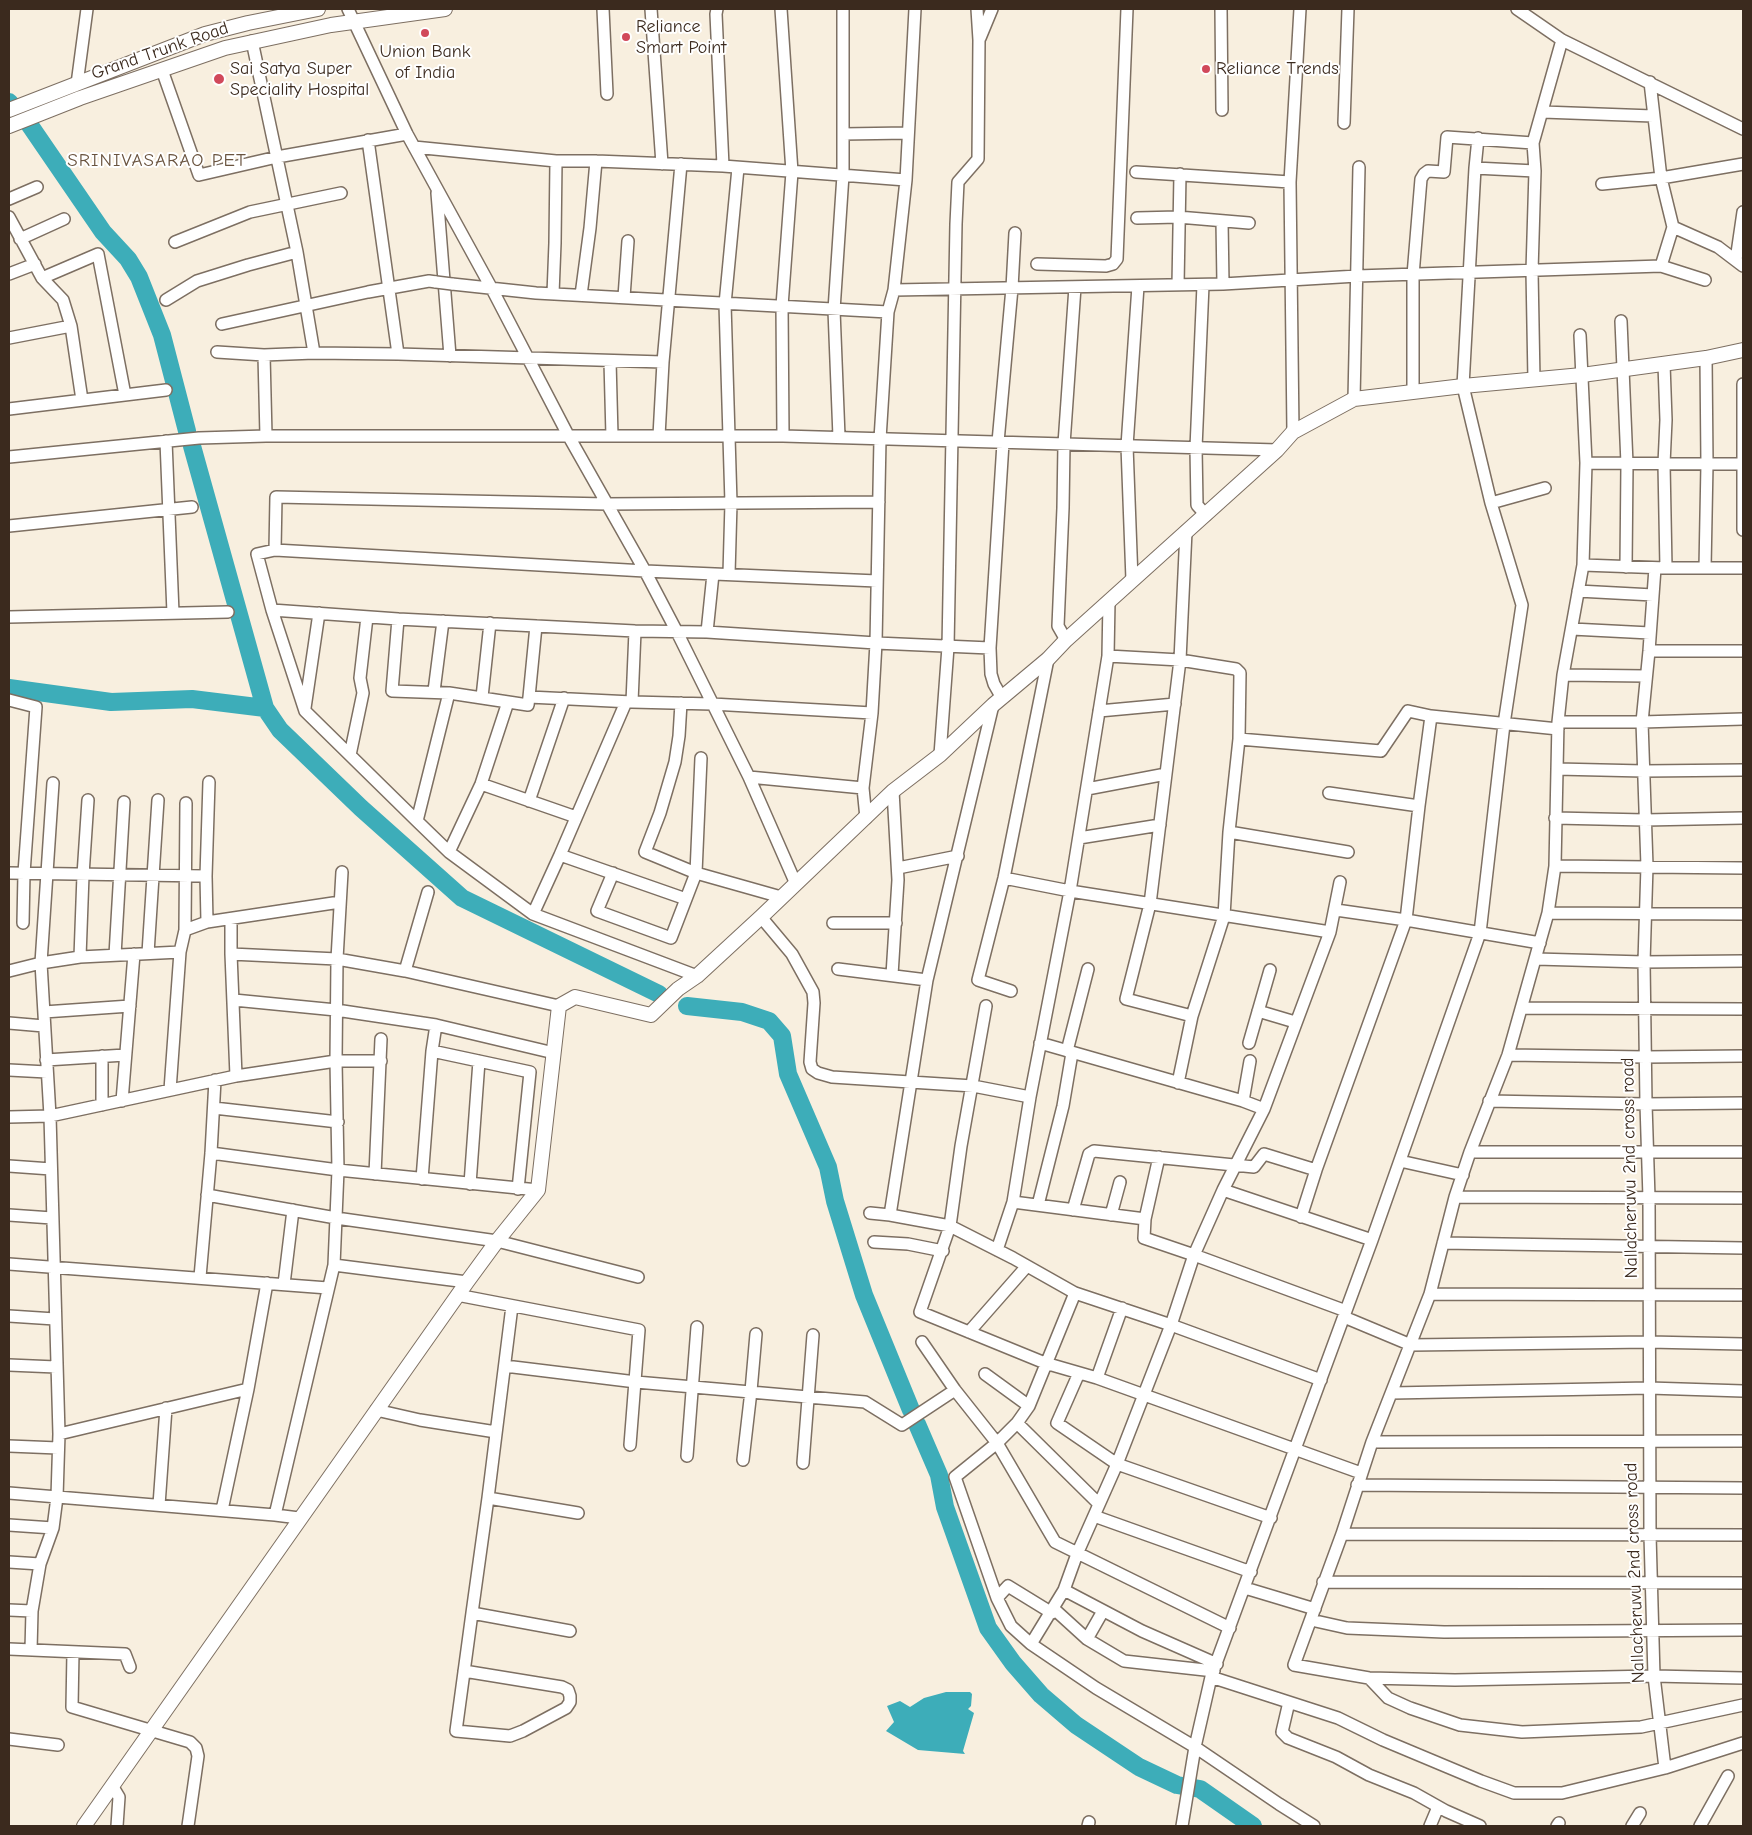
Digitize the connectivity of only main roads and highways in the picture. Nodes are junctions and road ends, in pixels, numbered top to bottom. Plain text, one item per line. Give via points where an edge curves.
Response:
1 (318, 9) edge
2 (445, 9) edge
3 (351, 15) edge
4 (9, 110) edge
5 (9, 126) edge
6 (1743, 350) edge
7 (84, 1826) edge

1 - 4 main road, Grand Trunk Road via 204,34
2 - 3 main road, Grand Trunk Road
3 - 5 main road, Grand Trunk Road via 203,55
6 - 7 main road via 1582,375 1354,399 1293,432 1048,659 997,701 940,756 894,792 651,1015 575,997 559,1006 538,1190 457,1295

